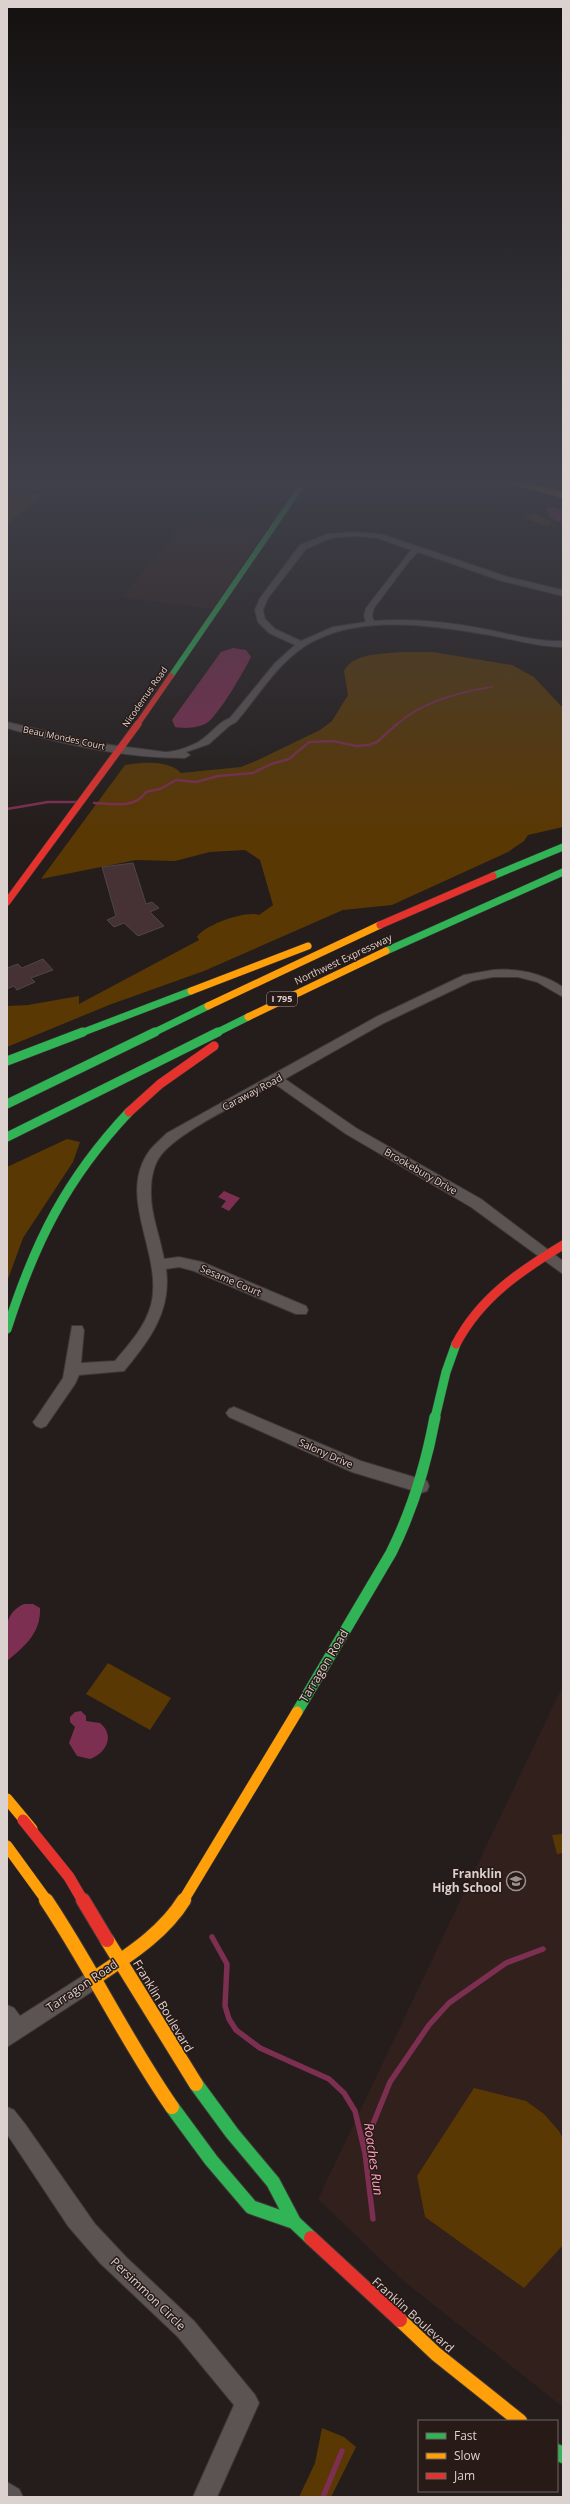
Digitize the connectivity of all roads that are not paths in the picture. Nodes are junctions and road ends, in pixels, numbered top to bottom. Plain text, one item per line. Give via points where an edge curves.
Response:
1 (226, 595) edge
2 (266, 595) edge
3 (380, 595) edge
4 (371, 624) junction
5 (563, 644) edge
6 (301, 645) junction
7 (7, 725) edge
8 (121, 749) junction
9 (563, 846) edge
10 (563, 872) edge
11 (477, 881) junction
12 (7, 902) edge
13 (331, 937) dead end
14 (316, 942) dead end
15 (390, 949) junction
16 (563, 993) edge
17 (7, 1061) edge
18 (276, 1079) junction
19 (7, 1104) edge
20 (7, 1137) edge
21 (563, 1245) edge
22 (545, 1255) junction
23 (158, 1265) junction
24 (563, 1269) edge
25 (301, 1310) dead end
26 (7, 1329) edge
27 (77, 1330) dead end
28 (73, 1369) junction
29 (234, 1413) dead end
30 (41, 1422) dead end
31 (421, 1486) junction
32 (7, 1799) edge
33 (7, 1806) edge
34 (32, 1829) junction
35 (7, 1846) edge
36 (121, 1960) junction
37 (95, 1978) junction
38 (11, 2028) edge
39 (7, 2117) edge
40 (294, 2222) junction
41 (519, 2420) edge
42 (7, 2494) edge
43 (11, 2497) edge
44 (205, 2497) edge

1 - 8 main road, Nicodemus Road
2 - 6 street via 259,610 262,620 272,631
3 - 4 street via 370,608 368,616
4 - 5 street via 405,623 452,627 540,644
4 - 6 street via 333,631
6 - 8 street, Beau Mondes Court via 282,661 233,720 235,723 225,736 210,746 194,753 176,754 149,754
7 - 8 street, Beau Mondes Court via 43,735
8 - 12 main road, Nicodemus Road
9 - 11 main road, Northwest Expressway / I 795
10 - 15 main road, Northwest Expressway / I 795
11 - 13 main road
11 - 19 main road, Northwest Expressway / I 795 via 182,1018
14 - 17 main road
15 - 20 main road, Northwest Expressway / I 795 via 203,1038
15 - 26 main road via 204,1051 148,1093 115,1125 70,1182 53,1209 21,1282
16 - 18 street, Caraway Road via 544,980 530,976 508,972 476,976 380,1020
18 - 22 street, Brookebury Drive via 351,1131 476,1203
18 - 23 street, Caraway Road via 172,1136 151,1157 145,1172 144,1188
21 - 22 main road, Tarragon Road
22 - 24 street, Brookebury Drive
22 - 31 main road, Tarragon Road via 499,1290 484,1305 457,1342 444,1376
23 - 25 street, Sesame Court via 179,1262 197,1266
23 - 28 street, Caraway Road via 160,1294 156,1310 149,1327 119,1366
27 - 28 street
28 - 30 street via 60,1396
29 - 31 street, Salony Drive via 358,1467
31 - 36 main road, Tarragon Road via 411,1514 391,1553 198,1881 162,1929
32 - 34 main road
33 - 34 main road, Franklin Boulevard
34 - 36 main road, Franklin Boulevard via 69,1877
35 - 37 main road, Franklin Boulevard via 43,1892
36 - 37 main road, Tarragon Road
36 - 40 main road, Franklin Boulevard via 190,2075 232,2133 273,2182
37 - 38 street, Tarragon Road
37 - 40 main road, Franklin Boulevard via 127,2037 164,2096 211,2160 251,2208
39 - 44 street, Persimmon Circle via 86,2232 109,2258 178,2320 247,2403
40 - 41 main road, Franklin Boulevard via 436,2354
42 - 43 street

